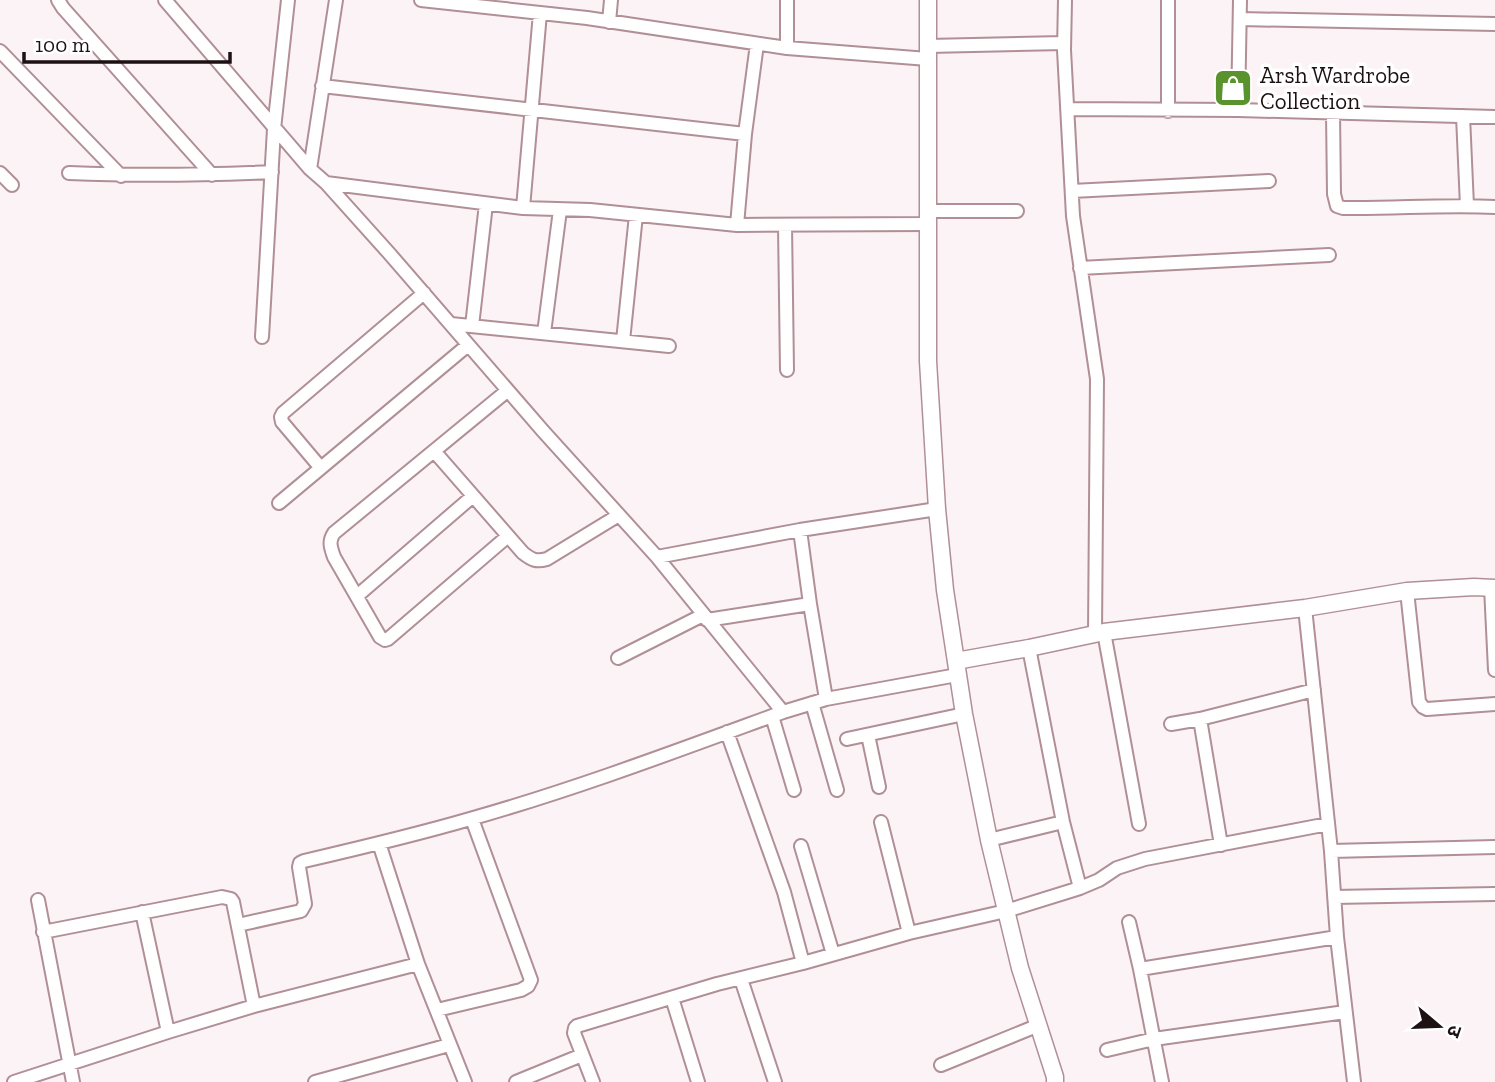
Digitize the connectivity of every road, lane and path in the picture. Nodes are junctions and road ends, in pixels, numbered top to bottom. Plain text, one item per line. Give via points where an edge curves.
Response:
1 (58, 0) edge
2 (165, 0) edge
3 (288, 0) edge
4 (335, 0) edge
5 (421, 0) edge
6 (611, 0) edge
7 (787, 0) edge
8 (928, 0) edge
9 (1065, 0) edge
10 (1168, 0) edge
11 (1240, 0) edge
12 (493, 4) edge
13 (540, 13) junction
14 (1240, 19) junction
15 (609, 22) junction
16 (1495, 24) edge
17 (1064, 43) junction
18 (757, 44) junction
19 (787, 48) junction
20 (0, 51) edge
21 (928, 53) junction
22 (322, 86) junction
23 (1067, 109) junction
24 (532, 110) junction
25 (1238, 110) junction
26 (1168, 111) junction
27 (1333, 114) junction
28 (1464, 116) junction
29 (1495, 117) edge
30 (274, 129) junction
31 (745, 134) junction
32 (310, 169) junction
33 (272, 172) junction
34 (0, 173) edge
35 (69, 173) dead end
36 (212, 175) junction
37 (121, 176) junction
38 (1269, 181) dead end
39 (326, 183) junction
40 (12, 185) dead end
41 (1072, 191) junction
42 (486, 204) junction
43 (1466, 206) junction
44 (1495, 207) edge
45 (523, 208) junction
46 (560, 210) junction
47 (1017, 211) dead end
48 (636, 215) junction
49 (927, 218) junction
50 (737, 225) junction
51 (785, 225) junction
52 (1329, 255) dead end
53 (1080, 268) junction
54 (424, 293) junction
55 (451, 324) junction
56 (472, 326) junction
57 (544, 333) junction
58 (262, 337) dead end
59 (623, 341) junction
60 (468, 345) junction
61 (669, 346) dead end
62 (787, 370) dead end
63 (507, 391) junction
64 (434, 451) junction
65 (320, 467) junction
66 (473, 496) junction
67 (278, 503) dead end
68 (937, 509) junction
69 (619, 515) junction
70 (800, 530) junction
71 (508, 536) junction
72 (657, 557) junction
73 (1493, 588) edge
74 (1407, 592) junction
75 (357, 596) junction
76 (810, 604) junction
77 (1305, 608) junction
78 (705, 618) junction
79 (1099, 633) junction
80 (1029, 648) junction
81 (618, 658) dead end
82 (957, 668) junction
83 (1495, 670) edge
84 (1314, 690) junction
85 (826, 699) junction
86 (812, 703) junction
87 (1495, 704) edge
88 (777, 714) junction
89 (964, 714) junction
90 (1200, 719) junction
91 (1171, 724) dead end
92 (727, 732) junction
93 (868, 735) junction
94 (846, 739) dead end
95 (879, 787) dead end
96 (794, 790) dead end
97 (837, 790) dead end
98 (472, 819) junction
99 (881, 822) dead end
100 (1063, 822) junction
101 (1139, 824) dead end
102 (1328, 824) junction
103 (989, 840) junction
104 (379, 844) junction
105 (1221, 845) junction
106 (801, 846) dead end
107 (1495, 847) edge
108 (1331, 851) junction
109 (1080, 888) junction
110 (1495, 894) edge
111 (1334, 897) junction
112 (38, 900) dead end
113 (1006, 911) junction
114 (142, 912) junction
115 (1129, 922) dead end
116 (238, 925) junction
117 (43, 932) junction
118 (909, 933) junction
119 (1337, 937) junction
120 (833, 954) junction
121 (803, 962) junction
122 (418, 964) junction
123 (1140, 969) junction
124 (741, 979) junction
125 (672, 998) junction
126 (254, 1006) junction
127 (437, 1010) junction
128 (1345, 1012) junction
129 (1039, 1025) junction
130 (168, 1031) junction
131 (1154, 1039) junction
132 (449, 1045) junction
133 (1107, 1050) dead end
134 (582, 1055) junction
135 (69, 1065) junction
136 (941, 1065) dead end
137 (348, 1078) edge
138 (14, 1082) edge
139 (73, 1082) edge
140 (314, 1082) edge
141 (465, 1082) edge
142 (516, 1082) edge
143 (593, 1082) edge
144 (698, 1082) edge
145 (775, 1082) edge
146 (1055, 1082) edge
147 (1162, 1082) edge
148 (1353, 1082) edge

1 - 36 street
2 - 30 street
3 - 30 street
4 - 22 street
5 - 12 street
6 - 15 street
7 - 19 street
8 - 21 street
9 - 17 street
10 - 26 street
11 - 14 street
12 - 13 street
13 - 15 street
13 - 24 street
14 - 16 street
14 - 25 street
15 - 18 street
17 - 21 street
17 - 23 street
18 - 19 street
18 - 31 street
19 - 21 street
20 - 37 street
21 - 49 street
22 - 24 street
22 - 32 street
23 - 26 street
23 - 41 street
24 - 31 street
24 - 45 street
25 - 26 street
25 - 27 street
27 - 28 street
27 - 43 street via 1337,206
28 - 29 street
28 - 43 street
30 - 32 street
30 - 33 street
31 - 50 street
32 - 39 street
33 - 36 street
33 - 58 street
34 - 40 street
35 - 37 street
36 - 37 street
38 - 41 street
39 - 42 street
39 - 54 street
41 - 53 street
42 - 45 street
42 - 56 street
43 - 44 street
45 - 46 street
46 - 48 street
46 - 57 street
47 - 49 street
48 - 50 street
48 - 59 street
49 - 51 street
49 - 68 street via 928,361
50 - 51 street
51 - 62 street
52 - 53 street
53 - 79 street via 1097,379
54 - 55 street
54 - 65 street via 281,417
55 - 56 street
55 - 60 street
56 - 57 street
57 - 59 street
59 - 61 street
60 - 63 street
60 - 65 street
63 - 64 street
63 - 69 street
64 - 66 street
64 - 75 street via 330,539 334,557
65 - 67 street
66 - 71 street
66 - 75 street
68 - 70 street
68 - 82 street
69 - 71 street via 538,561
69 - 72 street
70 - 72 street
70 - 76 street
71 - 75 street via 388,639 380,637
72 - 78 street
73 - 74 street
73 - 83 street
74 - 77 street
74 - 87 street via 1419,702 1427,709
76 - 78 street
76 - 85 street
77 - 79 street
77 - 84 street
78 - 81 street
78 - 88 street
79 - 80 street
79 - 101 street
80 - 82 street
80 - 100 street
82 - 85 street
82 - 89 street
84 - 90 street
84 - 102 street
85 - 86 street
86 - 88 street
86 - 97 street
88 - 92 street
88 - 96 street
89 - 93 street
89 - 103 street
90 - 91 street
90 - 105 street
92 - 98 street
92 - 121 street via 780,880
93 - 94 street
93 - 95 street
98 - 104 street
98 - 127 street via 531,980 521,990
99 - 118 street
100 - 103 street
100 - 109 street
102 - 105 street
102 - 108 street
103 - 113 street
104 - 116 street via 304,860 299,867 305,904 301,911
104 - 122 street
105 - 109 street via 1145,859 1116,868
106 - 120 street
107 - 108 street
108 - 111 street
109 - 113 street
110 - 111 street
111 - 119 street
112 - 117 street
113 - 118 street
113 - 129 street
114 - 116 street via 226,897 233,902
114 - 117 street
114 - 130 street
115 - 123 street
116 - 126 street
117 - 135 street
118 - 120 street
119 - 123 street
119 - 128 street
120 - 121 street
121 - 124 street
122 - 126 street
122 - 127 street
123 - 131 street
124 - 125 street
124 - 145 street
125 - 134 street via 577,1026 574,1033
125 - 144 street
126 - 130 street
127 - 132 street
128 - 131 street
128 - 148 street
129 - 136 street
129 - 146 street
130 - 135 street
131 - 133 street
131 - 147 street
132 - 137 street
132 - 141 street
134 - 142 street
134 - 143 street
135 - 138 street
135 - 139 street
137 - 140 street

